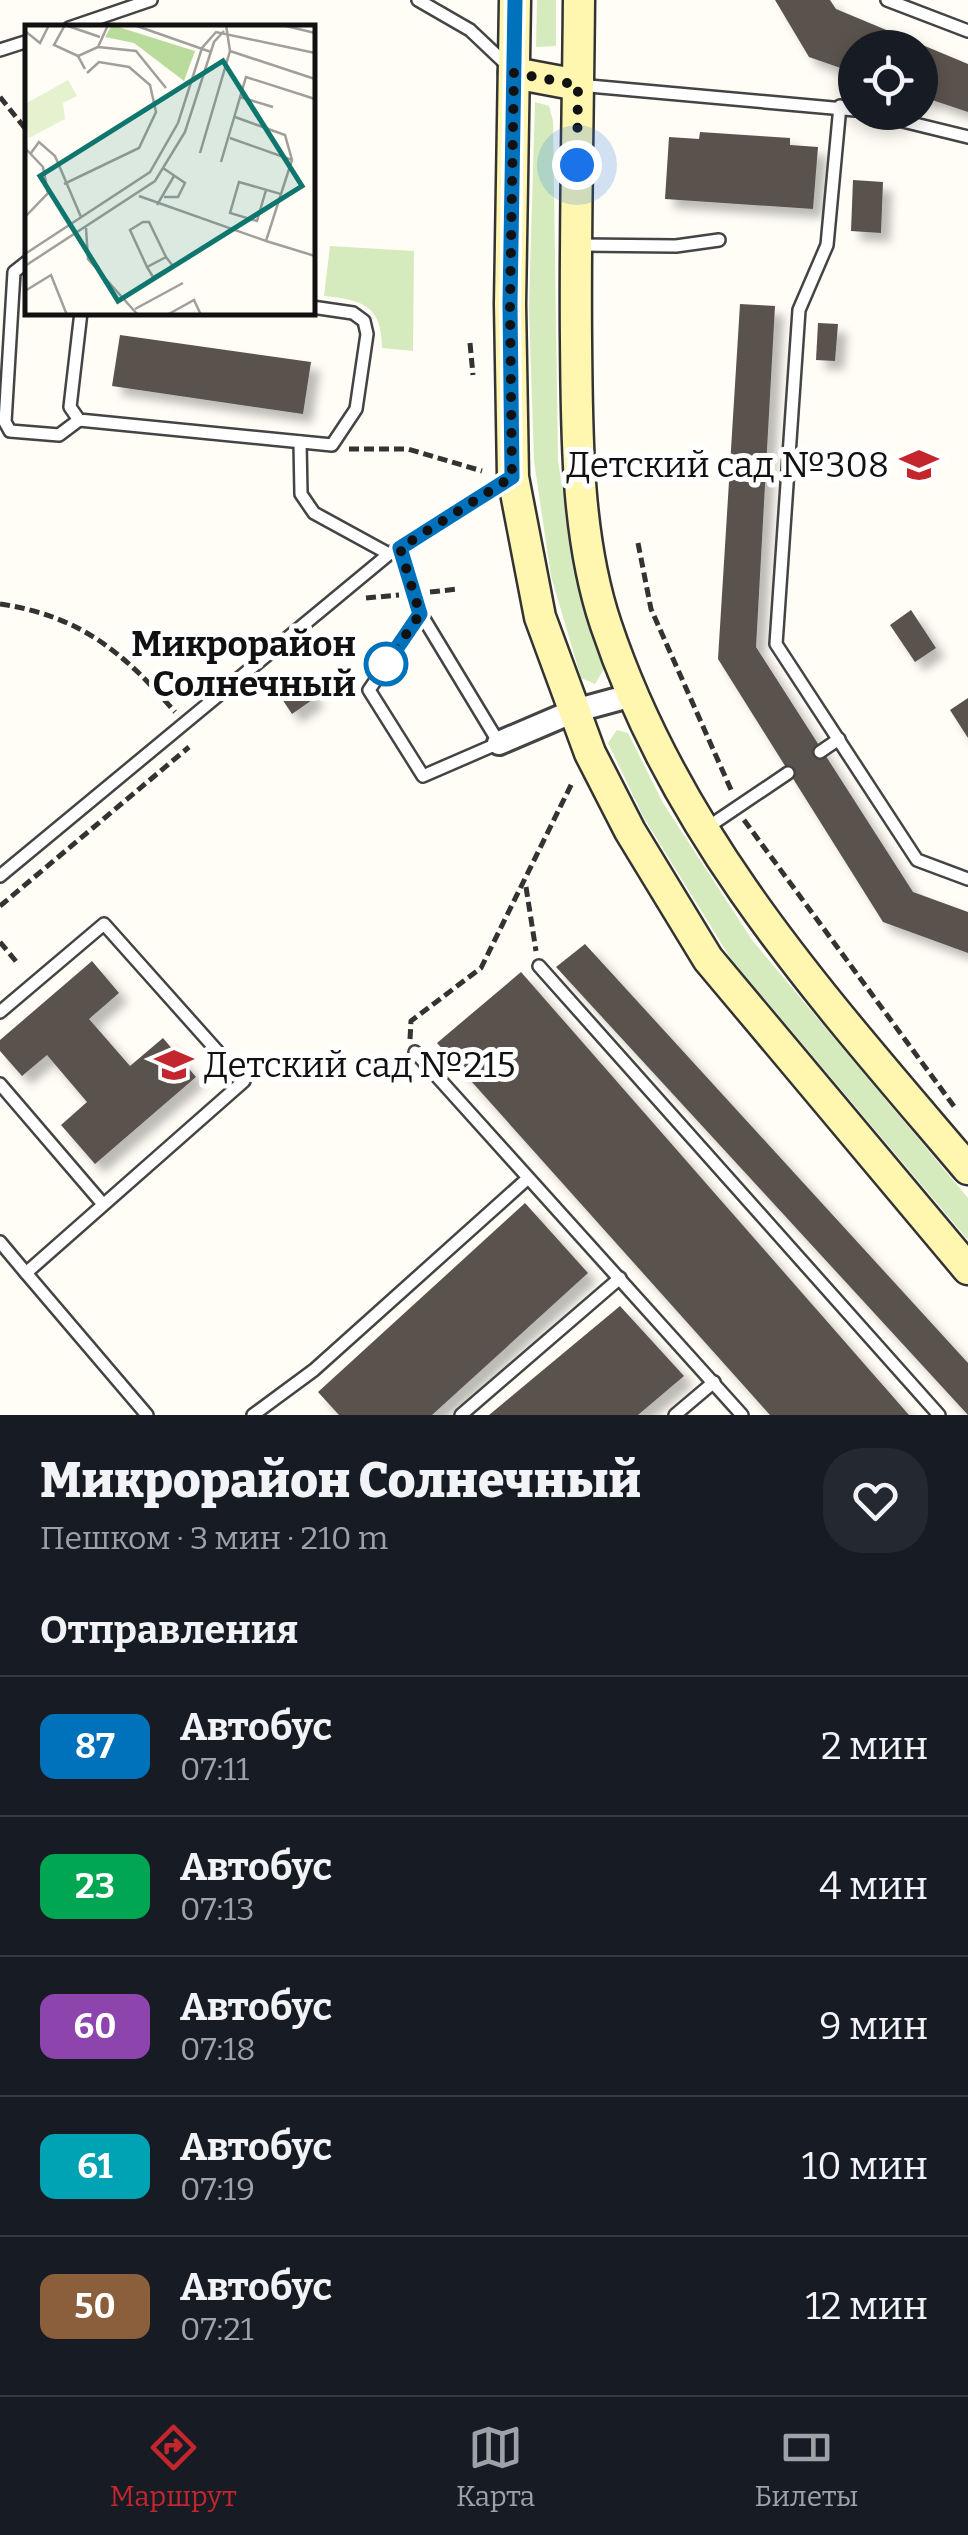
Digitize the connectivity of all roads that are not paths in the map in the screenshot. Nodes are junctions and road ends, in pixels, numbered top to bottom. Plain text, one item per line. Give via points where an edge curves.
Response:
1 (150, 0) edge
2 (418, 0) edge
3 (515, 0) edge
4 (579, 0) edge
5 (887, 0) edge
6 (78, 25) edge
7 (968, 31) edge
8 (25, 43) edge
9 (0, 50) edge
10 (514, 73) junction
11 (578, 85) junction
12 (838, 106) edge
13 (838, 129) edge
14 (937, 130) edge
15 (968, 138) edge
16 (719, 240) dead end
17 (576, 244) junction
18 (25, 263) edge
19 (315, 307) edge
20 (82, 315) edge
21 (79, 420) junction
22 (300, 442) junction
23 (498, 474) junction
24 (395, 551) junction
25 (420, 614) junction
26 (633, 695) junction
27 (574, 711) junction
28 (839, 739) junction
29 (500, 743) junction
30 (820, 752) dead end
31 (788, 773) dead end
32 (703, 830) junction
33 (0, 876) edge
34 (968, 880) edge
35 (539, 966) road end
36 (0, 1012) edge
37 (415, 1052) road end
38 (0, 1084) edge
39 (968, 1169) edge
40 (527, 1179) junction
41 (102, 1202) junction
42 (0, 1242) edge
43 (968, 1269) edge
44 (26, 1273) junction
45 (620, 1278) junction
46 (714, 1382) junction
47 (147, 1415) edge
48 (253, 1415) edge
49 (462, 1415) edge
50 (675, 1415) edge
51 (742, 1415) edge
52 (940, 1415) edge

1 - 6 lane
2 - 10 lane via 470,30
3 - 10 main road
4 - 11 main road
5 - 7 lane
8 - 9 lane
10 - 11 main road
10 - 23 main road via 510,304
11 - 12 lane
11 - 17 main road
13 - 28 lane via 828,245 800,310 776,644
14 - 15 lane
16 - 17 lane
17 - 26 main road via 582,508 604,622
18 - 21 lane via 14,272 5,422 10,431 59,435
19 - 22 lane via 353,313 367,334 356,408 332,444
20 - 21 lane via 70,406
21 - 22 lane
22 - 24 lane via 302,494 314,513
23 - 24 lane
23 - 27 main road
24 - 25 lane
24 - 33 lane
25 - 29 lane
25 - 29 lane via 369,690 423,776
26 - 27 street
26 - 32 main road
27 - 29 street
27 - 43 main road via 630,832 708,959
28 - 30 lane
28 - 34 lane via 917,860
31 - 32 lane
32 - 39 main road via 783,950
35 - 52 lane
36 - 41 lane via 104,924 244,1081
37 - 40 lane
38 - 41 lane
40 - 45 lane
40 - 48 lane via 314,1370
41 - 44 lane
42 - 44 lane
44 - 47 lane
45 - 46 lane
45 - 49 lane
46 - 50 lane
46 - 51 lane

